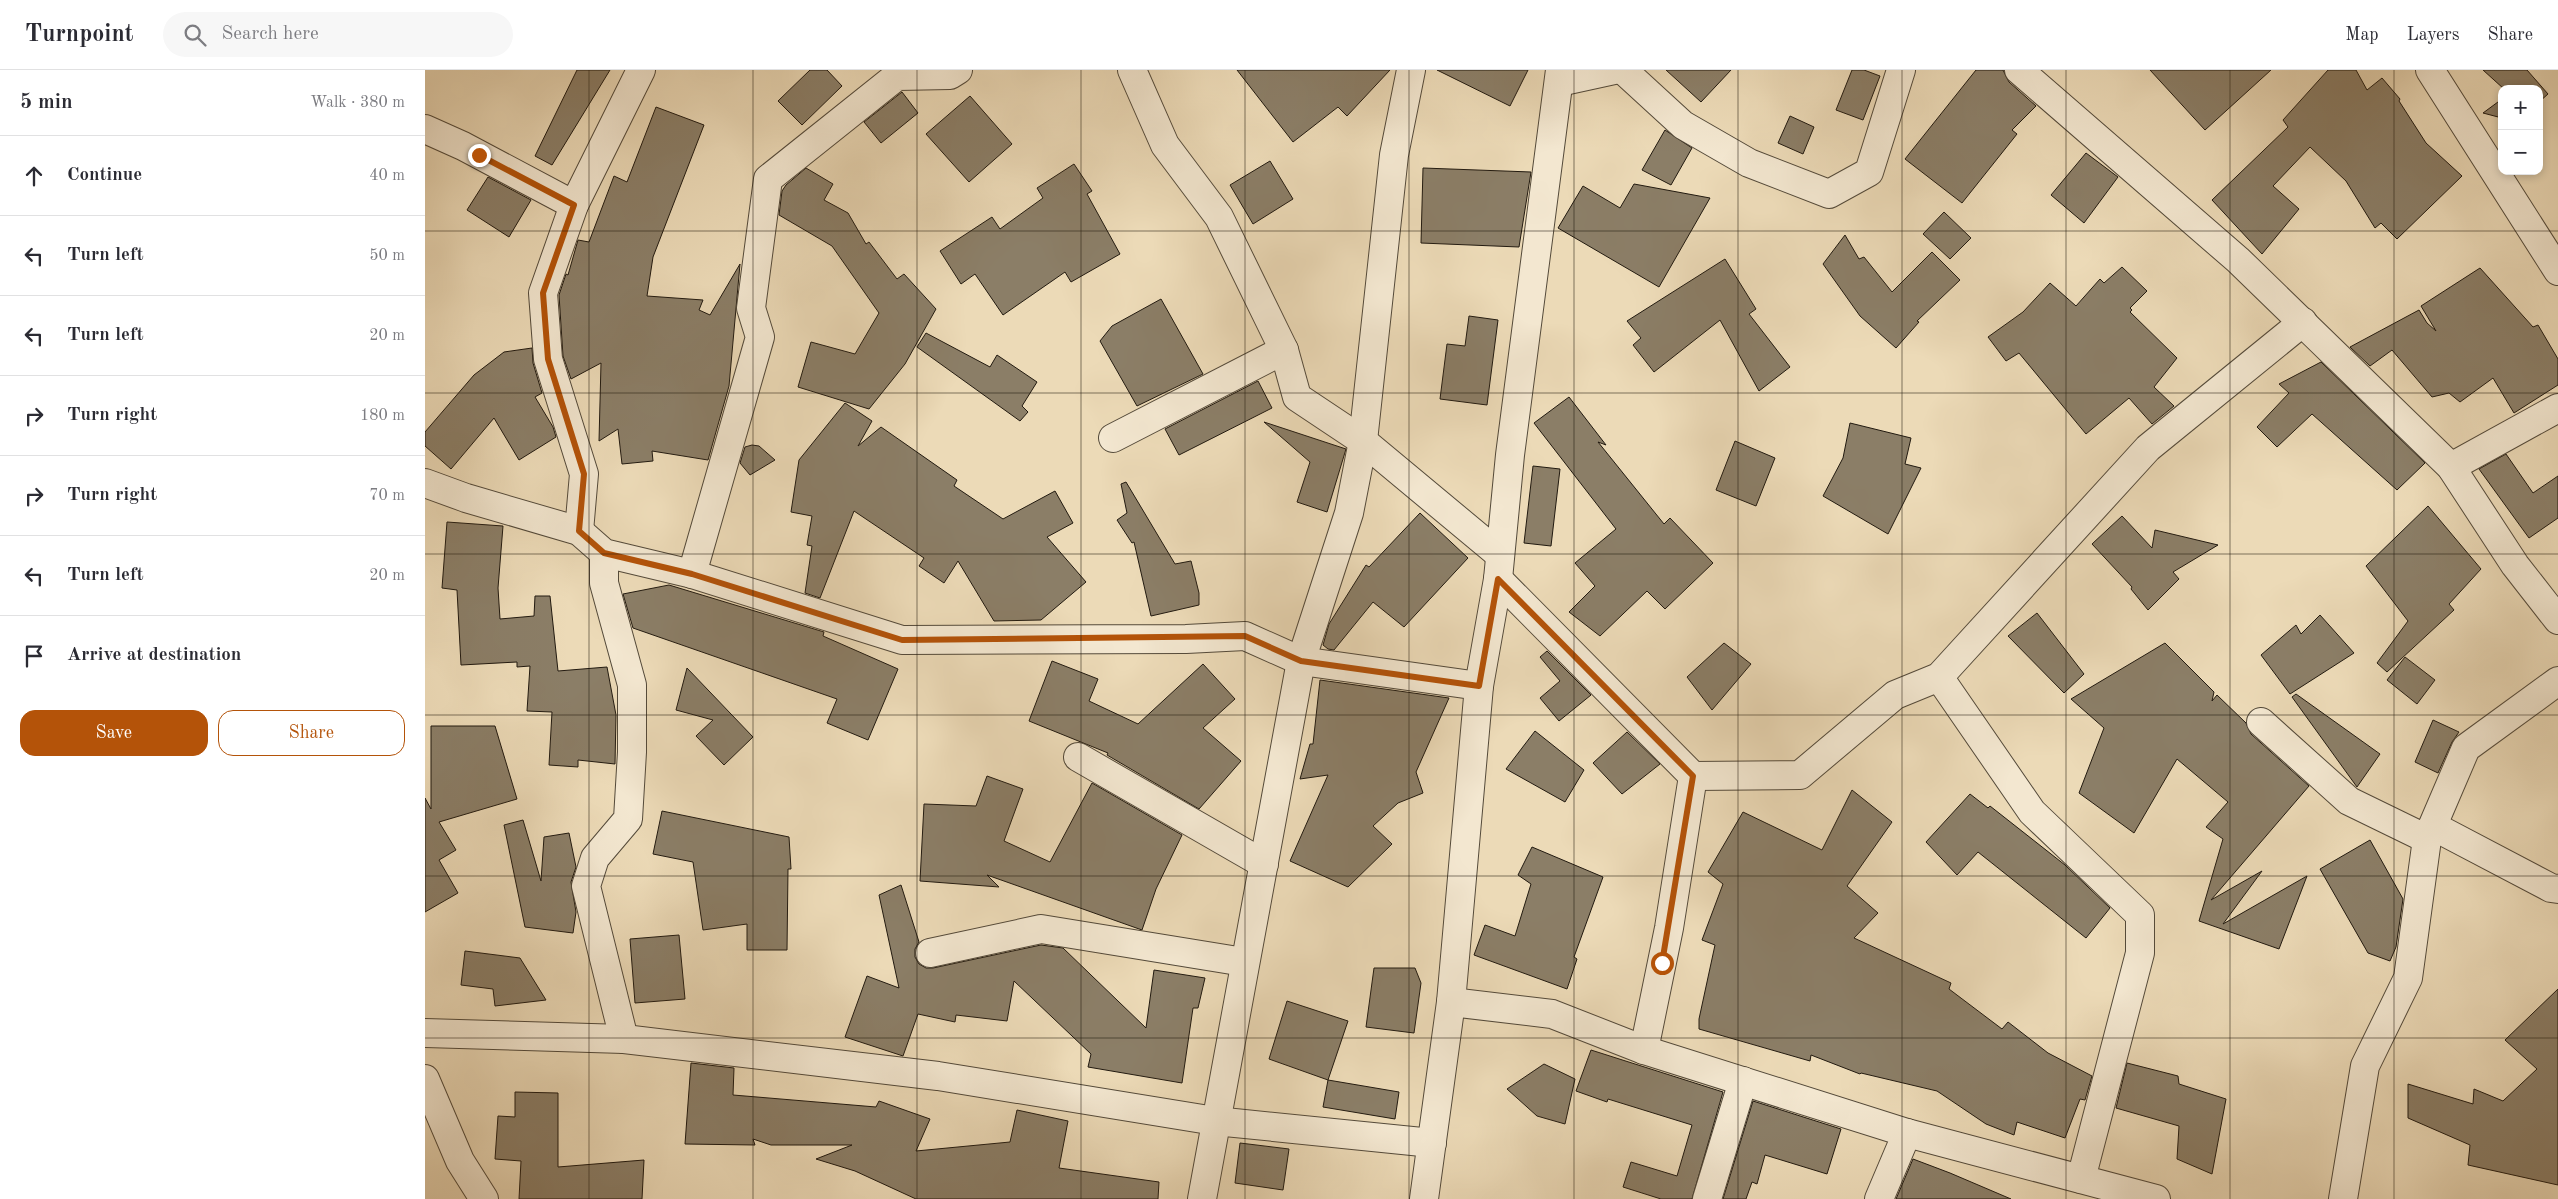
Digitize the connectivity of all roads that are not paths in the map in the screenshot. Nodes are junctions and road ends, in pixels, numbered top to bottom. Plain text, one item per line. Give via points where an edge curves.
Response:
1 (641, 70) edge
2 (958, 70) edge
3 (1132, 70) edge
4 (1411, 70) edge
5 (1613, 70) edge
6 (1623, 70) edge
7 (1901, 70) edge
8 (2019, 70) edge
9 (2430, 70) edge
10 (1559, 76) edge
11 (425, 129) edge
12 (574, 205) junction
13 (2558, 271) edge
14 (2303, 322) junction
15 (1284, 350) junction
16 (2558, 408) edge
17 (1113, 438) dead end
18 (1363, 441) junction
19 (2451, 467) junction
20 (425, 483) edge
21 (579, 531) junction
22 (604, 553) junction
23 (1499, 567) junction
24 (692, 574) junction
25 (2558, 620) edge
26 (1301, 661) junction
27 (1939, 677) junction
28 (2558, 681) edge
29 (1479, 686) junction
30 (2261, 722) dead end
31 (1078, 757) dead end
32 (1693, 776) junction
33 (2430, 833) junction
34 (1264, 864) junction
35 (2558, 889) edge
36 (930, 953) dead end
37 (1245, 962) junction
38 (1451, 1002) junction
39 (425, 1033) edge
40 (624, 1039) junction
41 (1643, 1050) junction
42 (425, 1079) edge
43 (1743, 1081) junction
44 (1215, 1121) junction
45 (1907, 1133) junction
46 (1432, 1143) junction
47 (2081, 1179) junction
48 (2119, 1194) edge
49 (485, 1199) edge
50 (1202, 1199) edge
51 (1423, 1199) edge
52 (1707, 1199) edge
53 (1879, 1199) edge
54 (2156, 1199) edge
55 (2343, 1199) edge

1 - 12 street
2 - 24 street via 950,74 897,76 768,180 751,308 760,337
3 - 15 street via 1165,145 1219,217
4 - 18 street via 1394,155
5 - 10 street
6 - 7 street via 1683,125 1749,163 1829,194 1869,172
8 - 14 street via 2238,260
9 - 13 street
10 - 23 street via 1510,455
11 - 12 street
12 - 21 street via 543,293 548,359 584,474
14 - 19 street
14 - 27 street via 2148,448
15 - 17 street
15 - 18 street via 1297,397
16 - 19 street
18 - 23 street
18 - 26 street via 1349,513
19 - 25 street via 2515,565
20 - 21 street
21 - 22 street
22 - 24 street
22 - 40 street via 604,583 632,685 628,819 595,858 586,886
23 - 29 street
23 - 32 street
24 - 26 street via 902,640 1245,636
26 - 29 street
26 - 34 street
27 - 32 street via 1895,695 1801,775
27 - 47 street via 2032,812 2140,915 2140,953
28 - 33 street via 2466,748
29 - 38 street
30 - 33 street via 2349,801
31 - 34 street
32 - 41 street via 1669,928
33 - 35 street
33 - 55 street via 2408,978 2365,1066
34 - 37 street
36 - 37 street via 1041,930
37 - 44 street
38 - 41 street via 1552,1014
38 - 46 street
39 - 40 street
40 - 44 street via 938,1076
41 - 43 street
42 - 49 street via 460,1161
43 - 45 street
43 - 52 street
44 - 46 street
44 - 50 street
45 - 47 street
45 - 53 street
46 - 51 street
47 - 48 street
48 - 54 street

